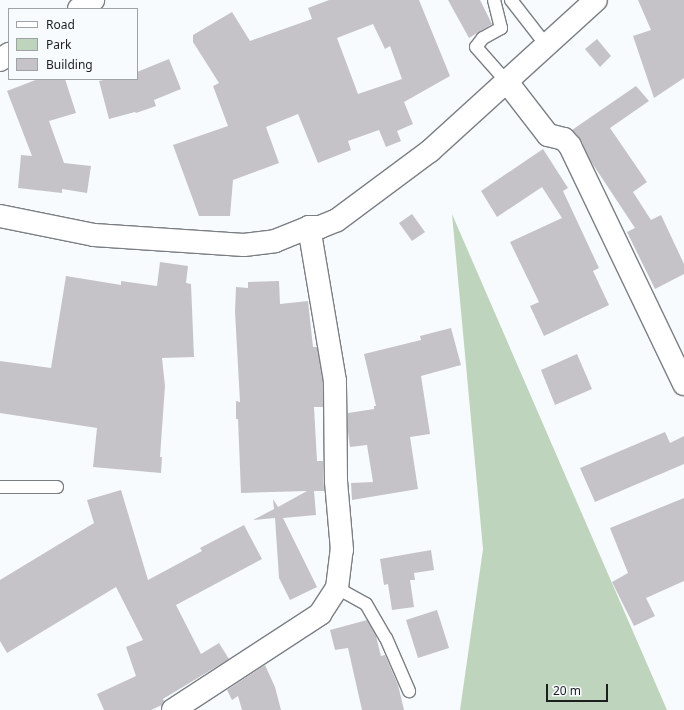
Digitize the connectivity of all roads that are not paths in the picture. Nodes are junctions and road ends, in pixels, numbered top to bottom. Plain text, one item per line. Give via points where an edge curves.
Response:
1 (93, 0) edge
2 (494, 0) edge
3 (510, 0) edge
4 (596, 0) edge
5 (81, 8) edge
6 (546, 45) junction
7 (507, 82) junction
8 (0, 216) edge
9 (309, 227) junction
10 (684, 384) edge
11 (0, 487) edge
12 (57, 487) dead end
13 (337, 588) junction
14 (408, 692) dead end
15 (173, 710) edge

1 - 5 street
2 - 7 lane via 501,28 483,38 476,47
3 - 6 lane
4 - 6 street
6 - 7 street
7 - 9 street via 430,151 337,220 320,227
7 - 10 street via 548,135 564,139 570,146
8 - 9 street via 94,235 244,245 276,241
9 - 13 street via 335,382 336,481 342,550
11 - 12 lane
13 - 14 lane via 366,604 386,638
13 - 15 street via 320,614

